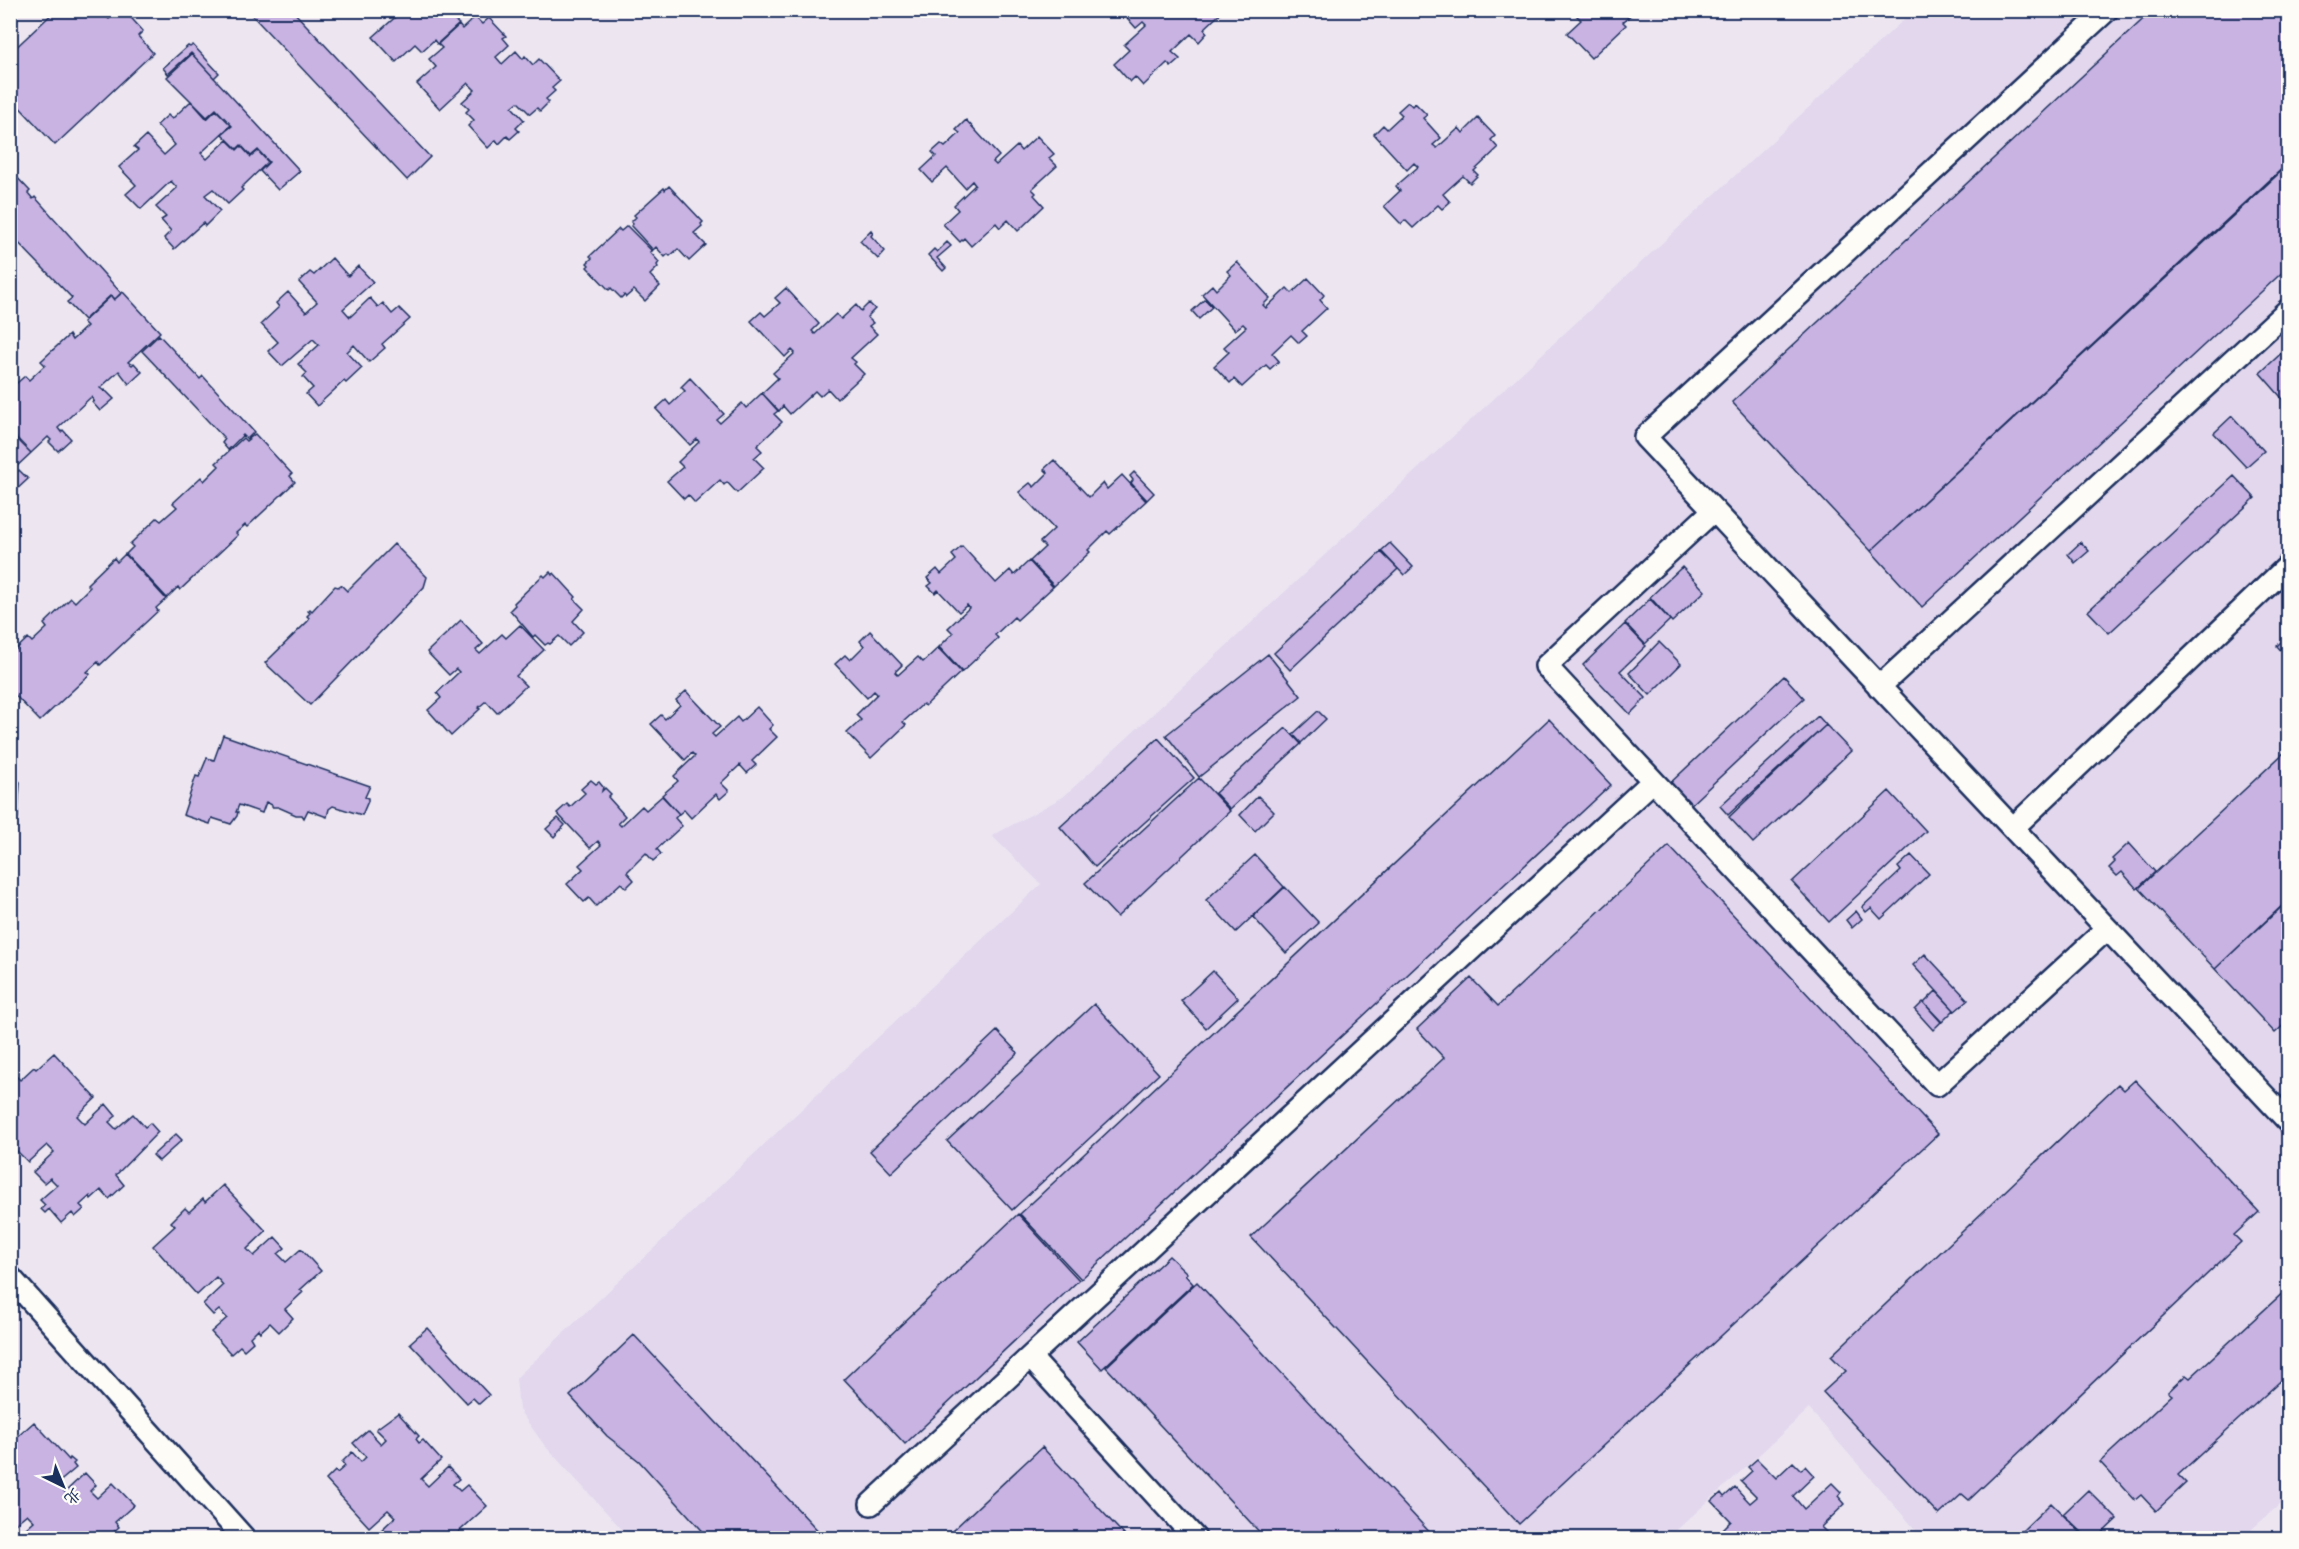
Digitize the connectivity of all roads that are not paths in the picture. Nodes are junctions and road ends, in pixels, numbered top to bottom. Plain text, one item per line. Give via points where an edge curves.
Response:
1 (2107, 10) edge
2 (2289, 310) edge
3 (1714, 510) junction
4 (2289, 566) edge
5 (1879, 687) junction
6 (1653, 781) junction
7 (2013, 828) junction
8 (2107, 929) junction
9 (2289, 1121) edge
10 (10, 1277) edge
11 (1030, 1357) junction
12 (871, 1504) dead end
13 (244, 1539) edge
14 (1195, 1539) edge

1 - 3 street via 1645,437
2 - 5 street
3 - 5 street
3 - 6 street via 1546,666
4 - 7 street
5 - 7 street
6 - 8 street via 1937,1086
6 - 11 street
7 - 8 street
8 - 9 street
10 - 13 street
11 - 12 street
11 - 14 street

